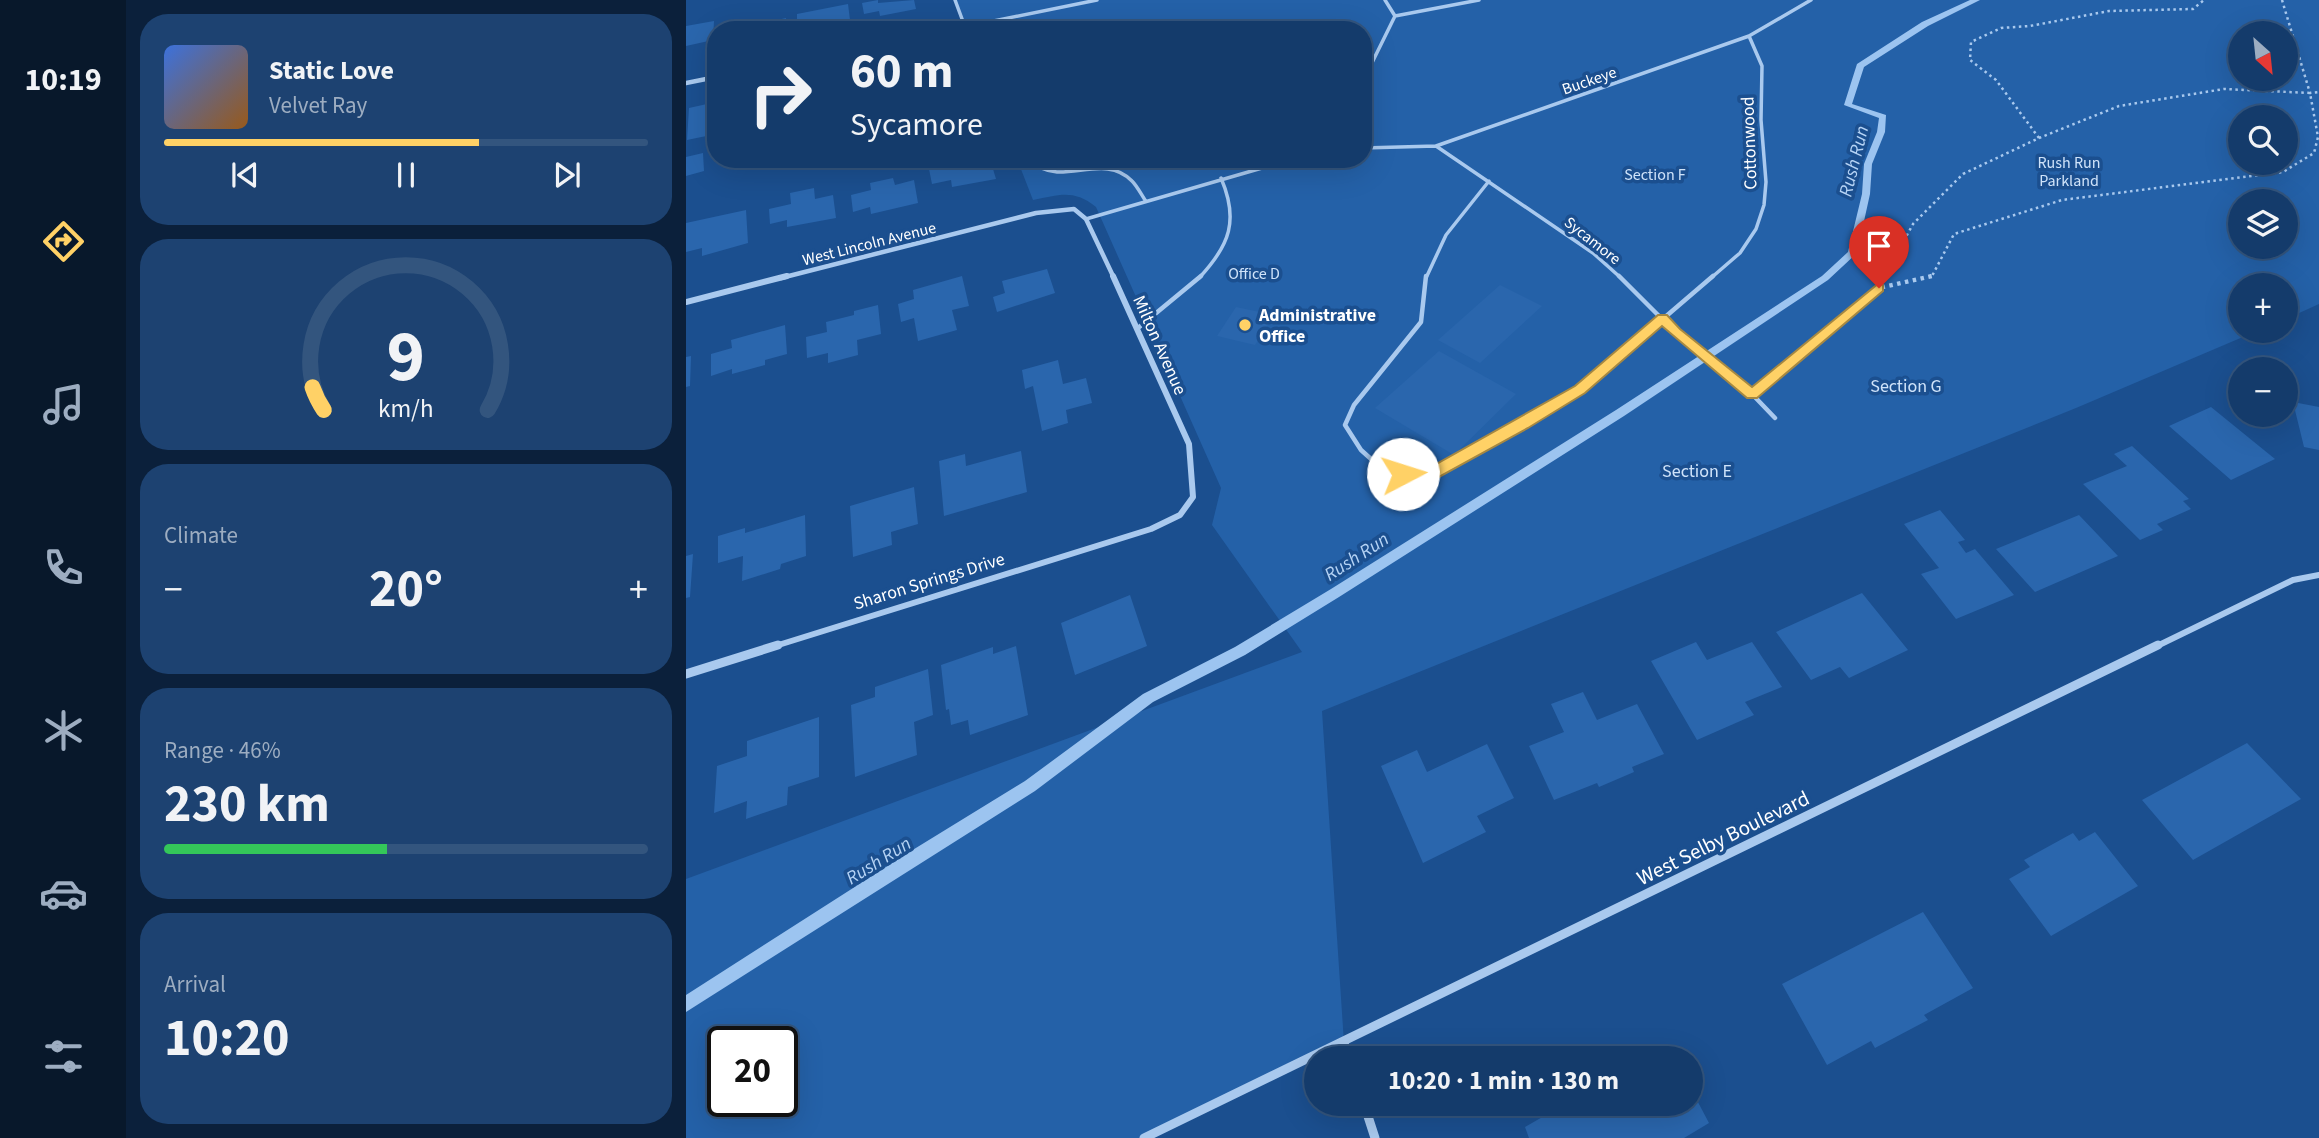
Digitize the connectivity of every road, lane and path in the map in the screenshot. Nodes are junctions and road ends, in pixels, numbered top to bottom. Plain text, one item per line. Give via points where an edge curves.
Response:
1 (955, 0) edge
2 (1097, 0) edge
3 (1385, 0) edge
4 (1479, 0) edge
5 (1811, 0) edge
6 (2204, 0) edge
7 (2282, 0) edge
8 (1395, 16) junction
9 (962, 21) edge
10 (998, 21) edge
11 (1749, 37) junction
12 (1372, 63) edge
13 (707, 79) edge
14 (686, 83) edge
15 (2319, 92) edge
16 (2310, 93) junction
17 (2039, 138) junction
18 (1436, 146) junction
19 (1372, 148) edge
20 (1040, 168) edge
21 (1087, 168) edge
22 (1108, 168) edge
23 (1259, 168) edge
24 (1221, 178) junction
25 (1489, 181) junction
26 (1145, 200) junction
27 (1086, 219) junction
28 (1879, 288) junction
29 (686, 302) edge
30 (1663, 318) junction
31 (1138, 328) junction
32 (1691, 344) joint
33 (1723, 371) joint
34 (1752, 394) junction
35 (1775, 418) dead end
36 (1180, 515) joint
37 (2319, 575) edge
38 (686, 674) edge
39 (1344, 1043) junction
40 (1345, 1046) edge
41 (1368, 1116) edge
42 (1144, 1138) edge
43 (1375, 1138) edge

1 - 9 lane
2 - 10 lane
3 - 8 lane
4 - 8 lane
5 - 11 lane
6 - 17 path via 2193,9 2109,11 2001,28 1971,42 1970,60 1996,80
7 - 16 path
8 - 12 lane
11 - 18 lane, Buckeye
11 - 30 lane, Cottonwood via 1762,66 1764,205 1756,229 1740,253
13 - 14 street
15 - 16 path
16 - 17 path via 2224,89 2119,106
16 - 28 path via 2318,137 2314,153 2283,172 2062,200 1954,234 1931,278
17 - 28 path via 1964,174 1913,225
18 - 19 lane
18 - 25 lane, Sycamore
20 - 21 lane
22 - 26 lane via 1121,170
23 - 24 lane
24 - 26 lane
24 - 31 lane via 1231,203 1227,233 1215,258 1195,282
25 - 30 lane, Sycamore via 1593,253
25 - 30 lane, Cottonwood via 1446,235 1427,272 1421,322 1354,405 1345,425 1361,450 1381,468 1403,474 1433,473 1479,450 1580,390
26 - 27 lane
27 - 29 street, West Lincoln Avenue via 1074,209 1058,209
27 - 31 street, Milton Avenue
28 - 34 lane
30 - 32 lane, Sycamore
31 - 36 street, Milton Avenue via 1189,444 1193,497
32 - 33 lane, Sycamore
33 - 34 lane, Sycamore
34 - 35 lane, Sycamore
36 - 38 street, Sharon Springs Drive via 1151,529
37 - 39 street, West Selby Boulevard via 2292,580
39 - 40 street
39 - 42 street, West Selby Boulevard
41 - 43 street

